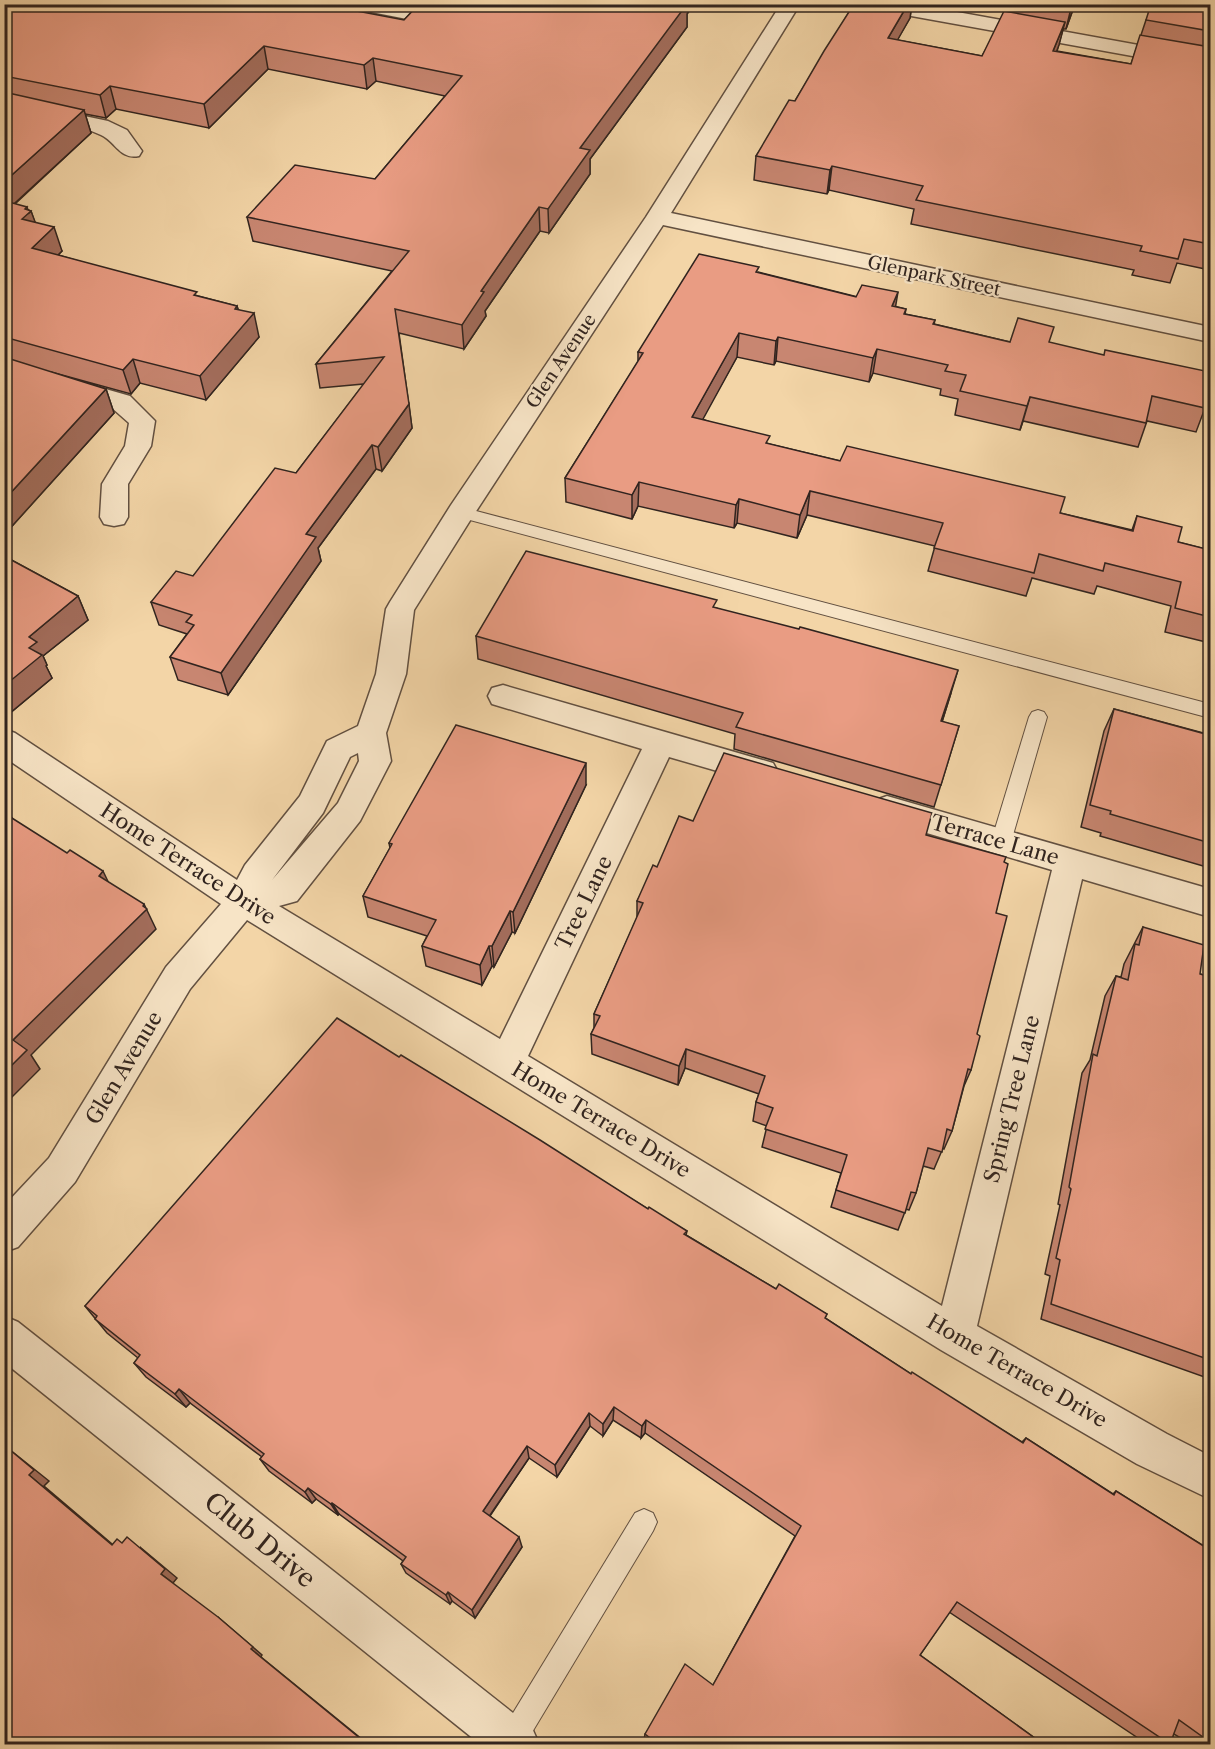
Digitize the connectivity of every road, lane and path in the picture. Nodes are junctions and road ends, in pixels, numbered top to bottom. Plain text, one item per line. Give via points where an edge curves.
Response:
1 (361, 4) edge
2 (791, 4) edge
3 (878, 4) edge
4 (382, 6) edge
5 (463, 24) edge
6 (1210, 64) edge
7 (4, 105) edge
8 (130, 151) dead end
9 (657, 217) junction
10 (1210, 335) edge
11 (4, 368) edge
12 (461, 512) junction
13 (114, 517) dead end
14 (503, 696) dead end
15 (1210, 711) edge
16 (1038, 717) dead end
17 (371, 733) junction
18 (4, 741) edge
19 (660, 742) junction
20 (785, 779) edge
21 (865, 802) edge
22 (297, 822) junction
23 (332, 834) junction
24 (1001, 842) junction
25 (1070, 862) junction
26 (243, 902) junction
27 (1210, 903) edge
28 (507, 1063) junction
29 (4, 1234) edge
30 (4, 1335) edge
31 (955, 1336) junction
32 (1210, 1478) edge
33 (644, 1522) dead end
34 (514, 1743) edge

1 - 4 street
2 - 9 street, Glen Avenue
3 - 6 street
4 - 5 street
7 - 8 street via 100,126 119,135
9 - 10 street, Glenpark Street
9 - 12 street, Glen Avenue
11 - 13 street via 121,402 142,421 138,446 115,484
12 - 15 lane
12 - 17 street, Glen Avenue via 400,609 391,674
14 - 19 street
16 - 24 lane
17 - 22 street, Glen Avenue via 338,749 312,804
17 - 23 street, Glen Avenue via 375,761 349,812
18 - 26 street, Home Terrace Drive
19 - 20 street
19 - 28 street, Tree Lane
21 - 24 street, Terrace Lane
22 - 23 street
22 - 26 street, Glen Avenue via 256,875
23 - 26 street, Glen Avenue via 285,891
24 - 25 street, Terrace Lane
25 - 27 street, Terrace Lane
25 - 31 street, Spring Tree Lane
26 - 28 street, Home Terrace Drive
26 - 29 street, Glen Avenue via 178,978 62,1170
28 - 31 street, Home Terrace Drive
30 - 34 street, Club Drive
31 - 32 street, Home Terrace Drive
33 - 34 lane

